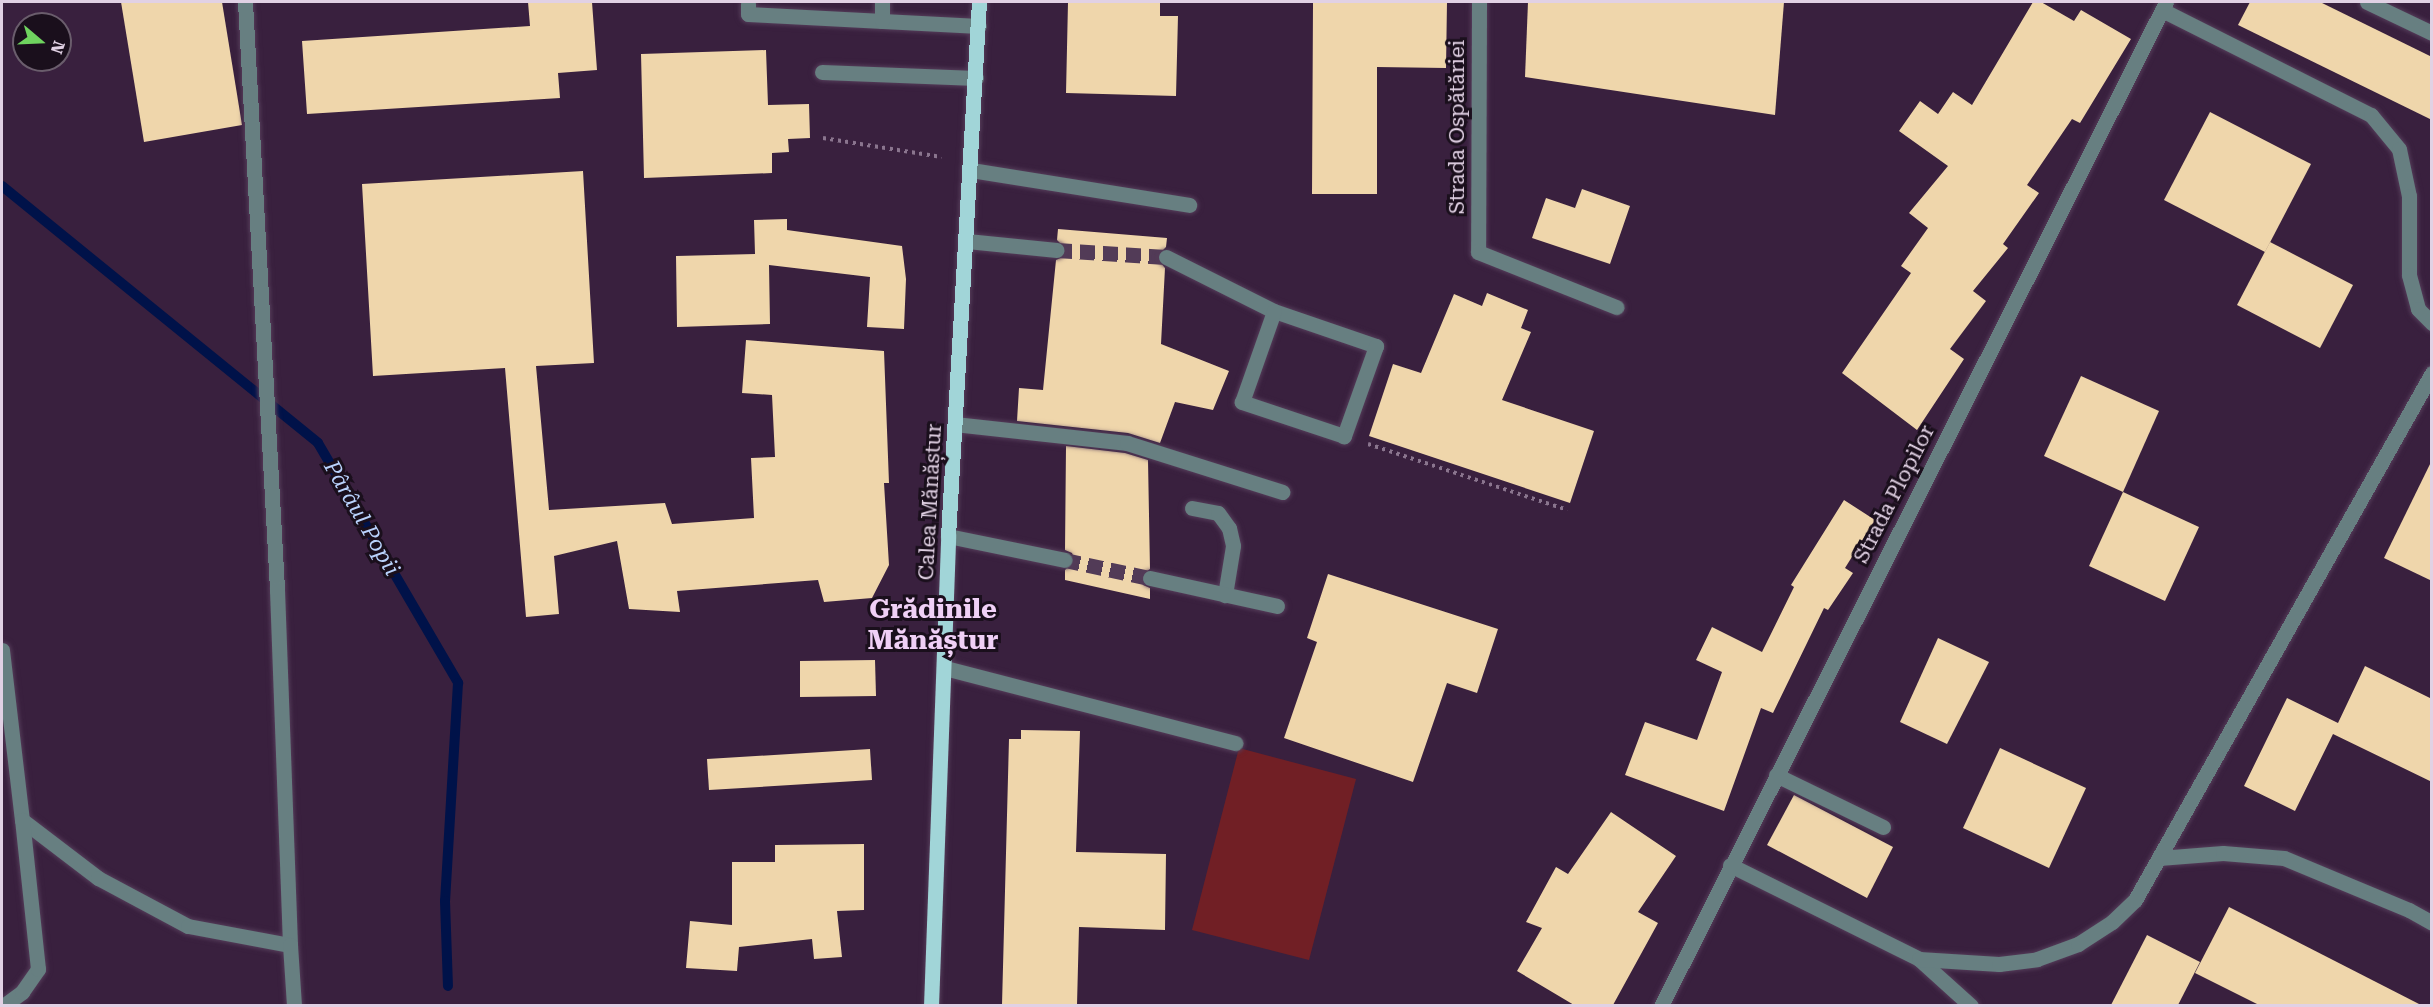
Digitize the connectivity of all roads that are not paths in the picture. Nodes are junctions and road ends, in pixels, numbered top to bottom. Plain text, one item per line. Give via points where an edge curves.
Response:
1 (245, 2) edge
2 (882, 2) edge
3 (979, 2) edge
4 (1479, 2) edge
5 (2367, 2) edge
6 (748, 4) dead end
7 (2164, 6) edge
8 (882, 21) junction
9 (979, 26) junction
10 (2432, 33) edge
11 (822, 72) dead end
12 (976, 78) junction
13 (971, 170) junction
14 (1190, 205) dead end
15 (967, 241) junction
16 (1057, 250) tunnel mouth
17 (1166, 257) tunnel mouth
18 (1617, 307) dead end
19 (1275, 310) junction
20 (2432, 323) edge
21 (2432, 373) edge
22 (955, 424) junction
23 (1282, 492) dead end
24 (1192, 508) dead end
25 (948, 536) junction
26 (1065, 560) tunnel mouth
27 (1150, 578) tunnel mouth
28 (1225, 595) junction
29 (1277, 606) dead end
30 (2, 650) edge
31 (945, 668) junction
32 (1235, 743) dead end
33 (1776, 775) junction
34 (22, 820) junction
35 (1883, 827) dead end
36 (2159, 858) junction
37 (1730, 865) junction
38 (2432, 923) edge
39 (290, 945) junction
40 (1919, 959) junction
41 (3, 1005) edge
42 (294, 1005) edge
43 (931, 1005) edge
44 (1661, 1005) edge
45 (1971, 1005) edge

1 - 39 street via 277,590
2 - 8 street
3 - 9 main road, Calea Mănăștur
4 - 18 street, Strada Ospătăriei via 1478,252
5 - 10 street
6 - 8 street via 748,14
7 - 20 street via 2371,115 2399,149 2409,196 2409,275 2418,309
7 - 33 street, Strada Plopilor
8 - 9 street
9 - 12 main road, Calea Mănăștur
11 - 12 street
12 - 13 main road, Calea Mănăștur
13 - 14 street
13 - 15 main road, Calea Mănăștur
15 - 16 street
15 - 22 main road, Calea Mănăștur
17 - 19 street
19 - 19 street via 1242,402 1344,436 1376,346
21 - 36 street
22 - 23 street via 1127,443
22 - 25 main road, Calea Mănăștur
24 - 28 street via 1218,513 1230,528 1233,546
25 - 26 street
25 - 31 main road, Calea Mănăștur
27 - 28 street
28 - 29 street
30 - 34 street
31 - 32 street
31 - 43 main road, Calea Mănăștur
33 - 35 street
33 - 37 street, Strada Plopilor
34 - 39 street via 98,878 188,926
34 - 41 street via 38,969 22,992
36 - 38 street via 2223,853 2284,858
36 - 40 street via 2135,900 2112,922 2078,944 2037,960 1999,964
37 - 40 street
37 - 44 street, Strada Plopilor
39 - 42 street
40 - 45 street

